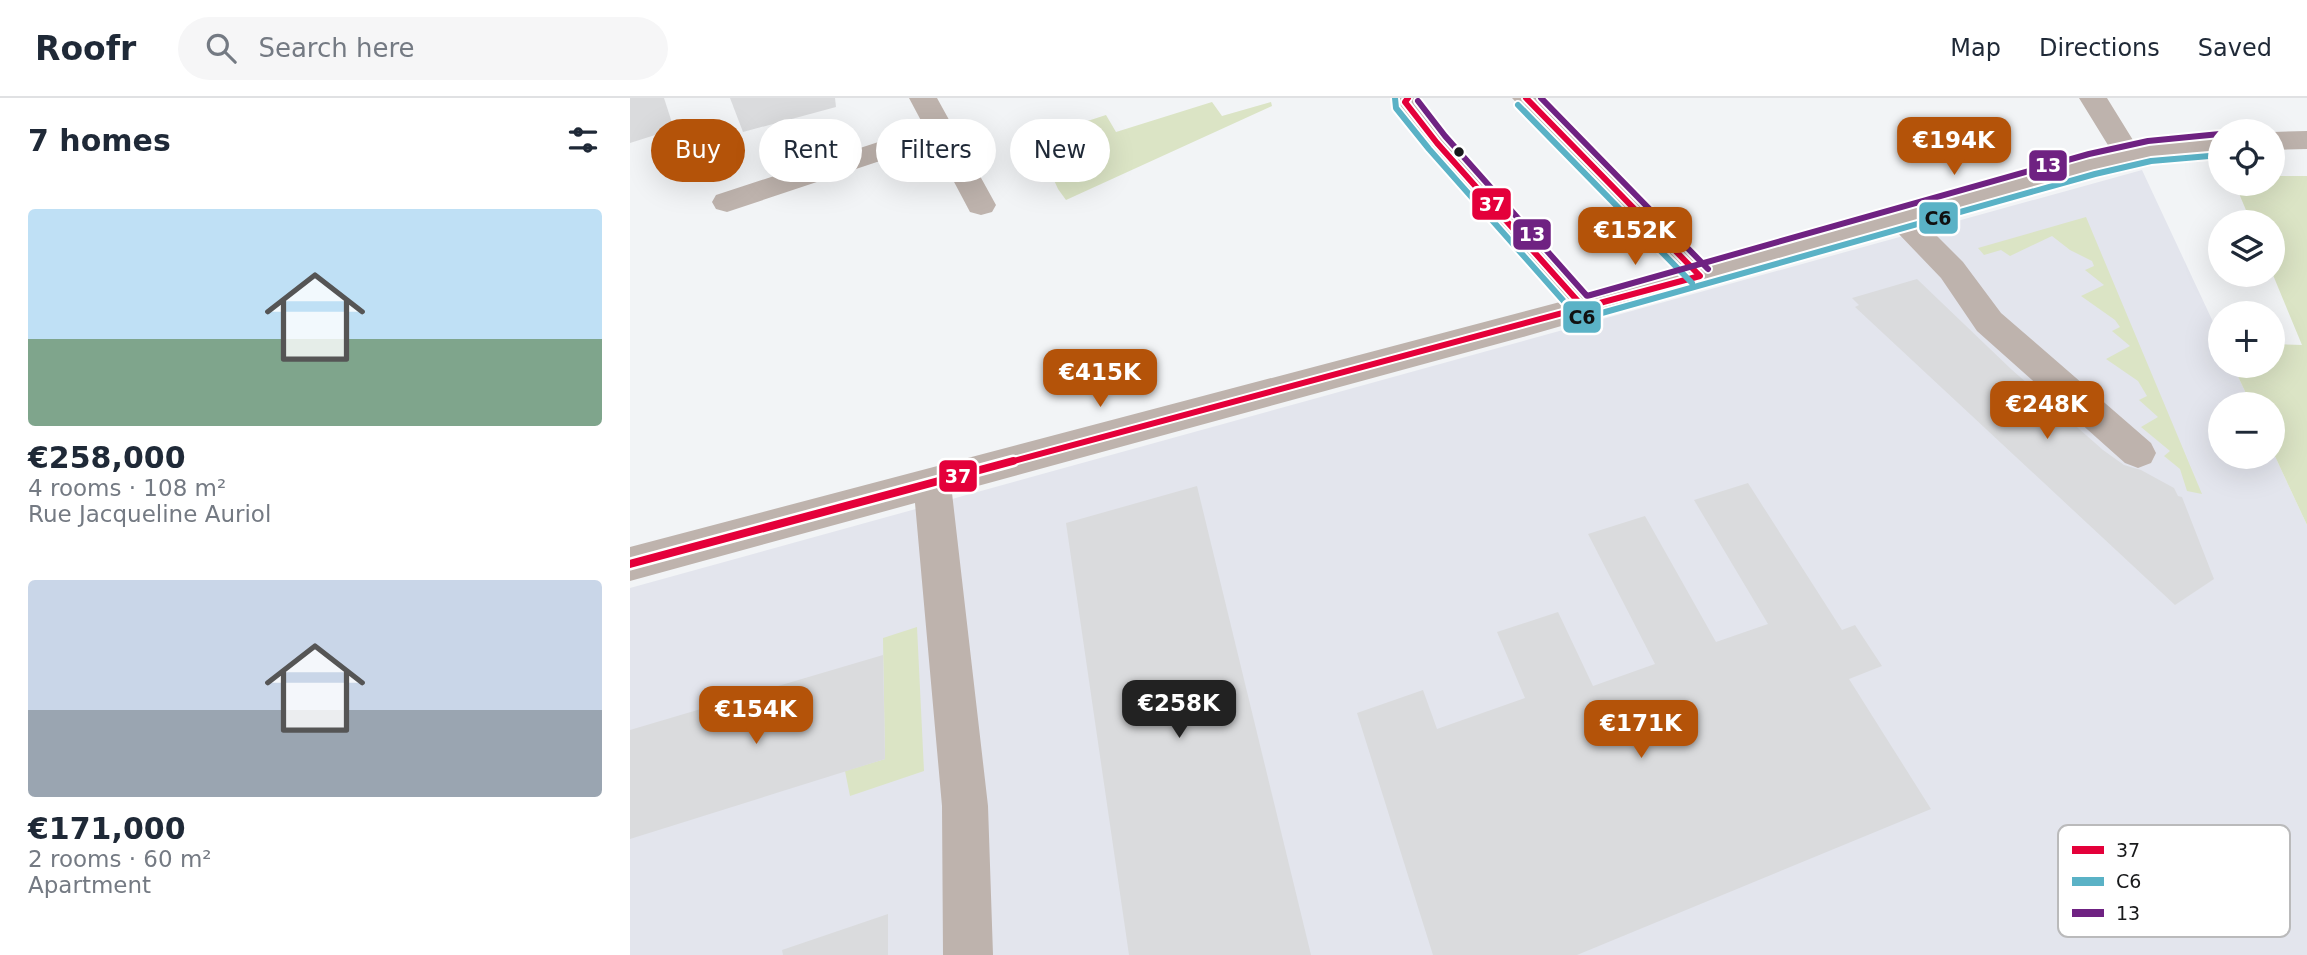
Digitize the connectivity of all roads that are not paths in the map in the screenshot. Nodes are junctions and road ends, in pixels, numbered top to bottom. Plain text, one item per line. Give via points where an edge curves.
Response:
1 (923, 98) edge
2 (1408, 98) edge
3 (1526, 98) edge
4 (2093, 98) edge
5 (934, 119) edge
6 (2307, 139) edge
7 (2285, 140) edge
8 (2208, 146) edge
9 (876, 152) edge
10 (2129, 156) junction
11 (968, 182) edge
12 (727, 202) dead end
13 (981, 205) dead end
14 (1902, 219) junction
15 (1700, 276) junction
16 (1584, 308) junction
17 (2138, 453) dead end
18 (933, 483) junction
19 (630, 564) edge
20 (968, 955) edge

1 - 5 street
2 - 16 street via 1405,102 1437,143
3 - 15 street
4 - 10 street
6 - 7 street
8 - 10 street
9 - 12 street
10 - 14 street
11 - 13 street
14 - 15 street
14 - 17 street via 1952,270 1989,322
15 - 16 street
16 - 18 street
18 - 19 street
18 - 20 street via 965,806

